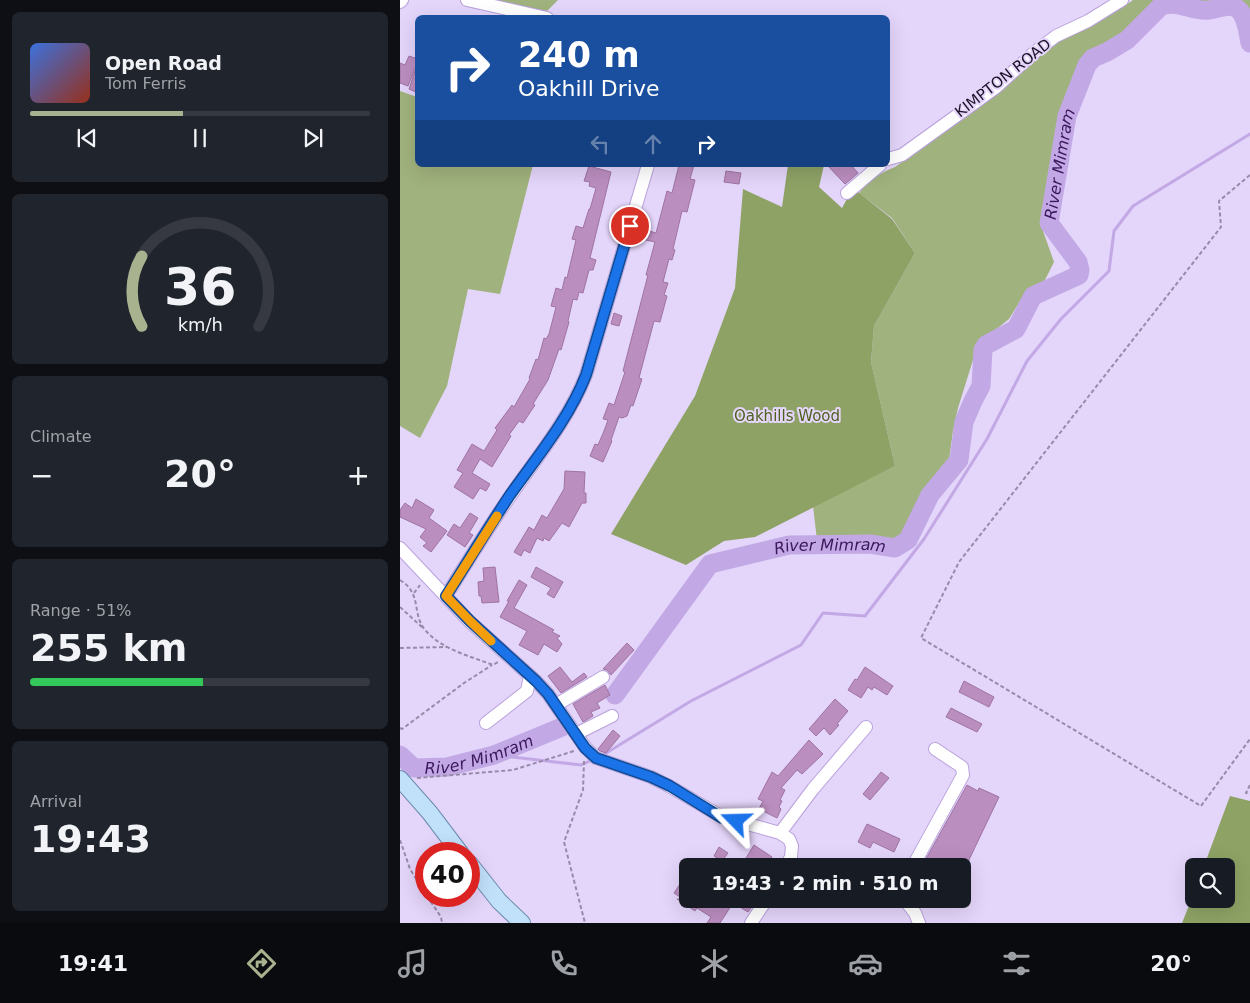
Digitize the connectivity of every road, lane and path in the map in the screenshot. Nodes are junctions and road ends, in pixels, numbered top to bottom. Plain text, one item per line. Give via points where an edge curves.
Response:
1 (467, 0) edge
2 (1122, 0) edge
3 (534, 15) edge
4 (890, 158) edge
5 (647, 167) edge
6 (878, 167) edge
7 (1250, 175) edge
8 (847, 193) dead end
9 (400, 548) edge
10 (400, 580) edge
11 (446, 596) junction
12 (400, 607) edge
13 (425, 631) junction
14 (448, 647) junction
15 (400, 648) edge
16 (510, 657) junction
17 (493, 665) junction
18 (530, 676) junction
19 (603, 677) dead end
20 (544, 690) junction
21 (527, 692) junction
22 (556, 705) junction
23 (612, 716) dead end
24 (486, 722) dead end
25 (866, 727) dead end
26 (400, 728) edge
27 (576, 734) junction
28 (1250, 738) edge
29 (585, 748) junction
30 (935, 749) dead end
31 (400, 780) edge
32 (1250, 785) edge
33 (1250, 794) edge
34 (780, 833) junction
35 (400, 840) edge
36 (452, 842) edge
37 (790, 858) edge
38 (918, 858) edge
39 (415, 877) edge
40 (480, 877) edge
41 (433, 907) edge
42 (761, 908) edge
43 (911, 908) edge
44 (442, 923) edge
45 (522, 923) edge
46 (585, 923) edge
47 (751, 923) edge
48 (919, 923) edge

1 - 3 street
2 - 4 street, KIMPTON ROAD via 1056,36 995,88 902,155
5 - 11 street via 578,395
6 - 8 street
7 - 28 path via 1219,200 1221,227 959,562 921,638 1201,806
9 - 11 street
10 - 13 path via 414,593 418,616
11 - 16 street
12 - 13 path
13 - 14 path
14 - 15 path
14 - 17 path
16 - 17 path
16 - 18 street
17 - 26 path
18 - 20 street
18 - 21 street
19 - 22 street
20 - 21 street
20 - 22 street
21 - 24 street
22 - 27 street
23 - 27 street
25 - 34 street
27 - 29 street
29 - 31 path via 513,770
29 - 34 street via 596,758 670,786 722,818
29 - 46 path via 583,790 564,842
30 - 38 street via 962,767 963,774
31 - 36 main road
32 - 33 path via 1246,793
34 - 37 street via 789,839 792,846
35 - 39 path
40 - 45 main road
41 - 44 path
42 - 47 street
43 - 48 street

